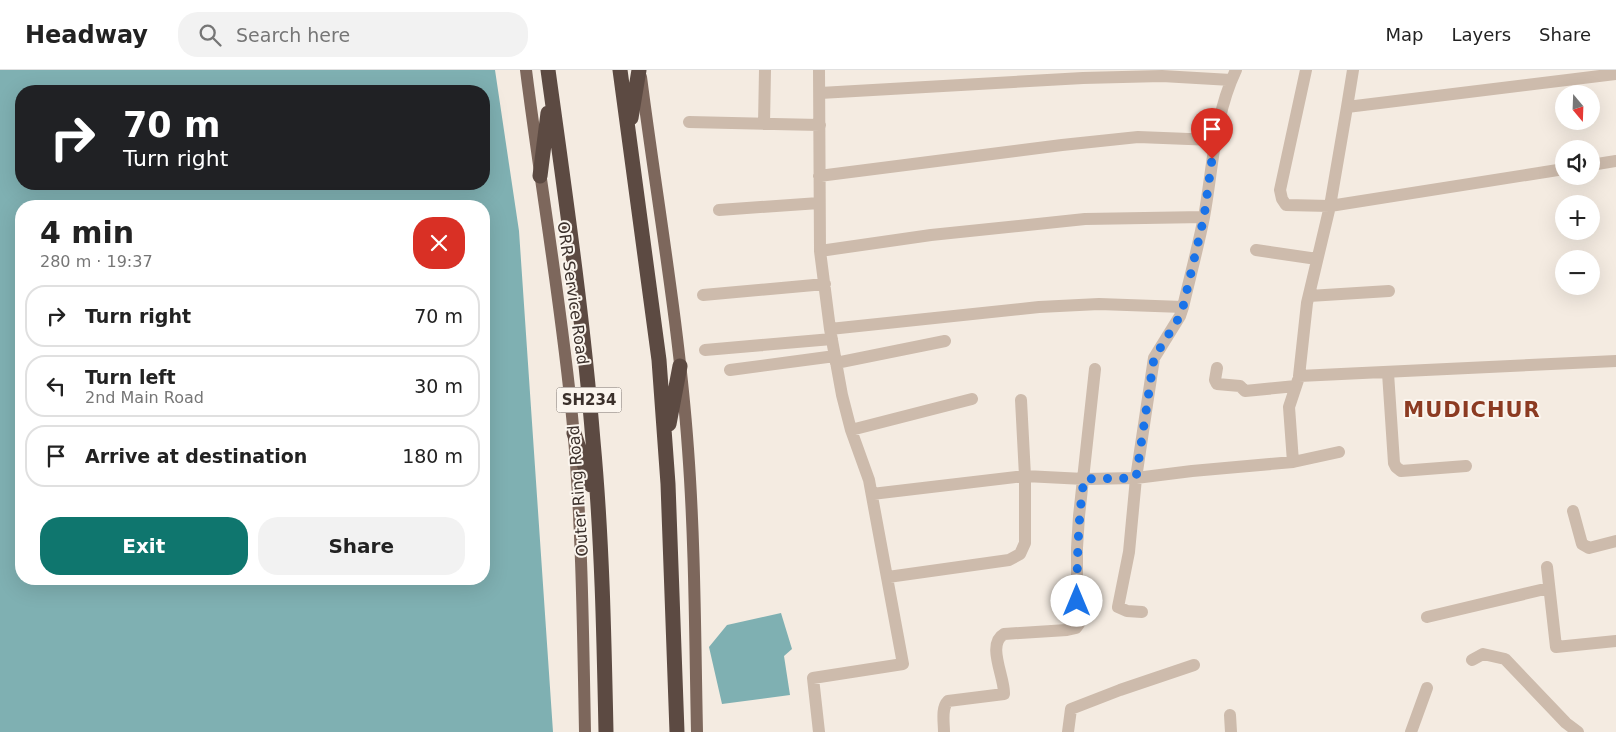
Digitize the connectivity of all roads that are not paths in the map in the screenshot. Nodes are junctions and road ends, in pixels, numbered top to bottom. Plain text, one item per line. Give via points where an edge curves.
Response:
1 (526, 70) edge
2 (548, 70) edge
3 (620, 70) edge
4 (640, 70) edge
5 (765, 70) edge
6 (819, 70) edge
7 (1306, 70) edge
8 (1354, 70) edge
9 (1616, 74) edge
10 (1233, 75) edge
11 (551, 93) junction
12 (820, 93) junction
13 (1348, 108) junction
14 (689, 122) dead end
15 (764, 124) junction
16 (820, 125) junction
17 (629, 133) junction
18 (1214, 140) junction
19 (1616, 161) edge
20 (1600, 164) edge
21 (1555, 170) edge
22 (540, 176) junction
23 (819, 176) junction
24 (819, 202) junction
25 (1330, 206) junction
26 (719, 210) dead end
27 (1204, 217) junction
28 (1256, 250) dead end
29 (820, 252) junction
30 (1317, 259) junction
31 (825, 284) junction
32 (1389, 291) dead end
33 (703, 296) dead end
34 (1309, 296) junction
35 (1183, 307) junction
36 (831, 334) junction
37 (945, 342) dead end
38 (706, 350) dead end
39 (836, 360) junction
40 (1616, 361) edge
41 (680, 366) junction
42 (1216, 368) dead end
43 (1095, 369) dead end
44 (730, 370) dead end
45 (1388, 373) junction
46 (1297, 381) junction
47 (972, 399) dead end
48 (1021, 400) dead end
49 (851, 430) junction
50 (574, 433) junction
51 (666, 444) junction
52 (1339, 452) dead end
53 (1293, 462) junction
54 (1466, 466) dead end
55 (1025, 476) junction
56 (1136, 478) junction
57 (1084, 479) junction
58 (872, 494) junction
59 (598, 505) junction
60 (1573, 511) dead end
61 (1616, 541) edge
62 (1547, 567) dead end
63 (888, 577) junction
64 (1549, 588) junction
65 (1142, 612) dead end
66 (1427, 617) dead end
67 (1616, 641) edge
68 (1472, 660) dead end
69 (1194, 665) dead end
70 (1427, 688) dead end
71 (1230, 714) dead end
72 (585, 732) edge
73 (606, 732) edge
74 (677, 732) edge
75 (697, 732) edge
76 (819, 732) edge
77 (944, 732) edge
78 (1068, 732) edge
79 (1231, 732) edge
80 (1411, 732) edge
81 (1578, 732) edge

1 - 22 main road, ORR Service Road
2 - 11 highway, Outer Ring Road / SH234
3 - 17 highway
4 - 17 highway
4 - 41 main road
5 - 15 street
6 - 12 street
7 - 25 street via 1280,190 1286,205
8 - 13 street
9 - 13 street
10 - 12 street via 1083,78
10 - 18 street
11 - 22 highway
11 - 59 highway, Outer Ring Road / SH234 via 586,368
12 - 16 street
13 - 25 street
14 - 15 street
15 - 16 street
16 - 23 street
17 - 51 highway via 659,360
18 - 23 street via 1138,137
18 - 27 street
19 - 20 street
21 - 25 street
22 - 50 main road, ORR Service Road
23 - 24 street
24 - 26 street
24 - 29 street
25 - 30 street
27 - 29 street via 1085,219 930,235
27 - 35 street
28 - 30 street
29 - 31 street
30 - 34 street
31 - 33 street
31 - 36 street
32 - 34 street
34 - 46 street
35 - 36 street via 1099,304 1039,307
35 - 56 street via 1154,358
36 - 38 street
36 - 39 street
37 - 39 street
39 - 44 street
39 - 49 street
40 - 45 street
41 - 51 highway
41 - 75 main road via 692,521
42 - 46 street via 1217,384 1240,386 1245,391
43 - 57 street
45 - 46 street
45 - 54 street via 1396,467 1401,470
46 - 53 street via 1289,406
47 - 49 street
48 - 55 street
49 - 58 street
50 - 59 highway
50 - 72 main road, ORR Service Road via 581,537
51 - 74 highway
52 - 53 street
53 - 56 street
55 - 57 street
55 - 58 street
55 - 63 street via 1025,543 1020,554 1009,560
56 - 57 street
56 - 65 street via 1129,552 1118,607
57 - 77 street via 1077,548 1079,624 1067,630 1000,636 996,652 1004,694 948,701 944,704
58 - 63 street
59 - 73 highway, Outer Ring Road / SH234
60 - 61 street via 1582,544 1589,548
62 - 64 street
63 - 76 street via 903,664 813,678
64 - 66 street
64 - 67 street via 1556,647
68 - 81 street via 1483,654 1505,660
69 - 78 street via 1071,710
70 - 80 street
71 - 79 street

